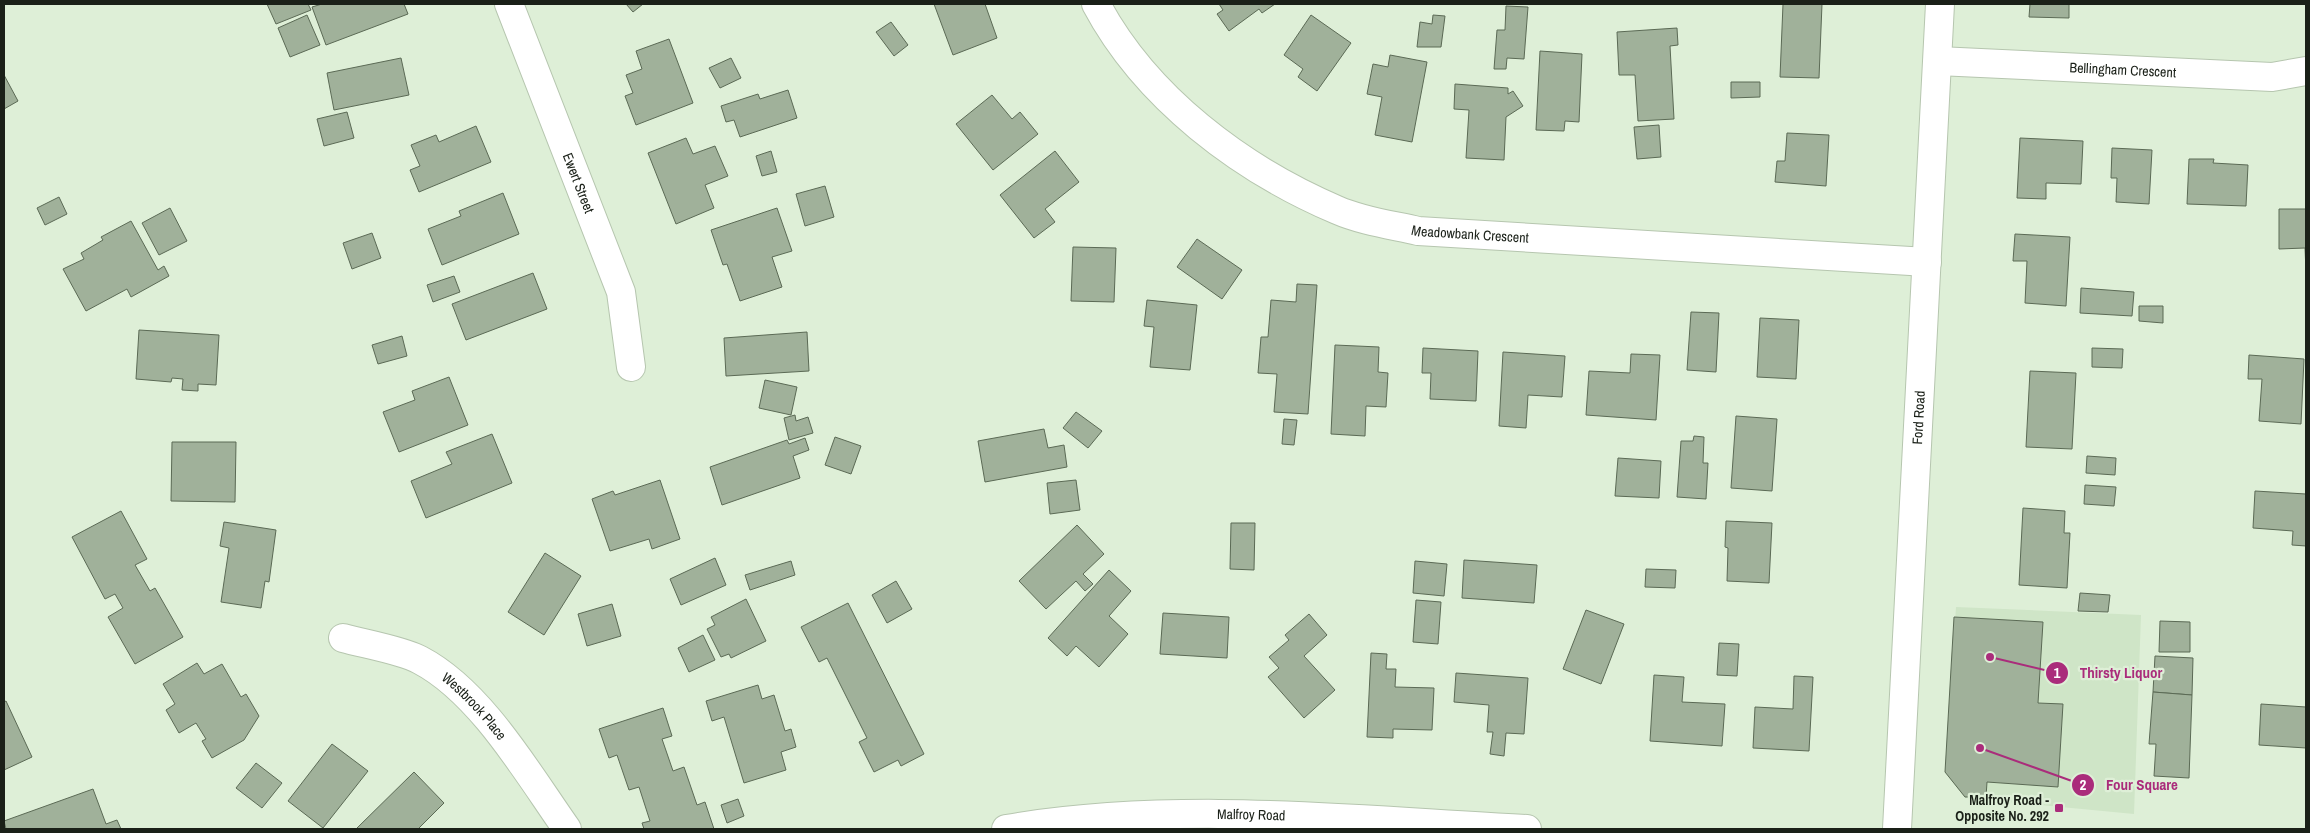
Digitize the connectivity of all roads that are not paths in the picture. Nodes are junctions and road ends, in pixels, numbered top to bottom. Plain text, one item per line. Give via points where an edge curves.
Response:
1 (509, 4) edge
2 (1096, 4) edge
3 (1940, 4) edge
4 (1938, 61) junction
5 (2306, 71) edge
6 (1927, 262) junction
7 (631, 367) dead end
8 (343, 638) dead end
9 (568, 829) edge
10 (1006, 829) edge
11 (1527, 829) edge
12 (1896, 829) edge

1 - 7 street, Ewert Street via 621,292
2 - 6 street, Meadowbank Crescent via 1112,34 1155,86 1212,137 1275,179 1339,211 1418,231
3 - 4 street, Ford Road
4 - 5 street, Bellingham Crescent via 2272,76
4 - 6 street, Ford Road
6 - 12 street, Ford Road
8 - 9 street, Westbrook Place via 419,659 449,678 484,714
10 - 11 street, Malfroy Road via 1147,814 1264,815

